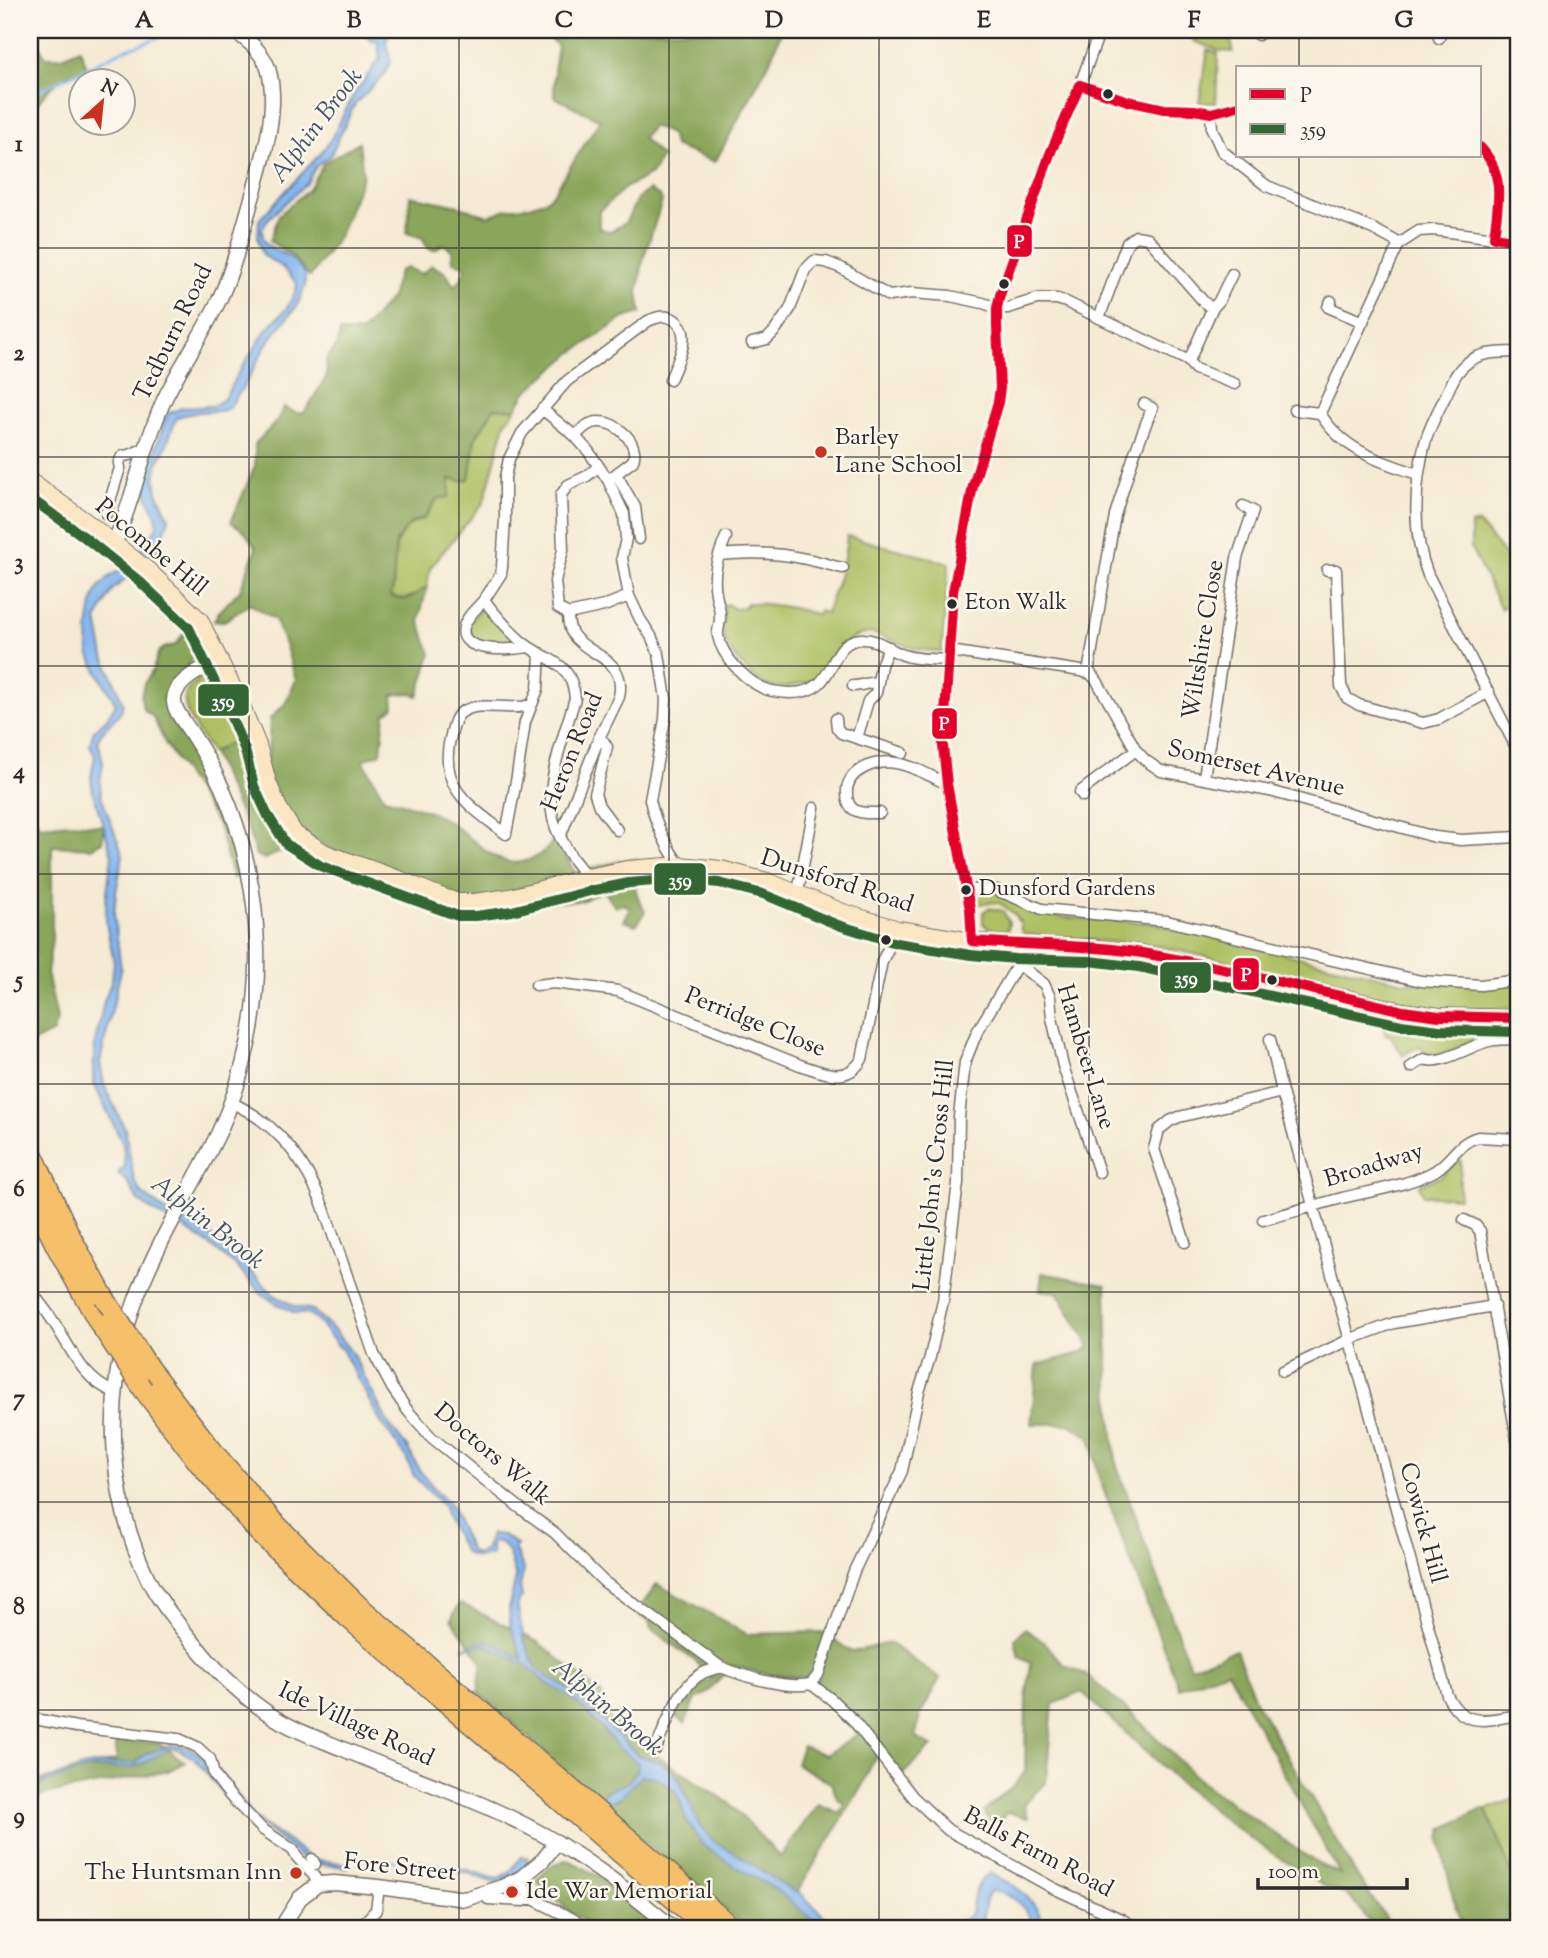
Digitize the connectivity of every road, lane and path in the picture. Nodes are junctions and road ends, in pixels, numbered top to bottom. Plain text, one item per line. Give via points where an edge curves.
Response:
1 (233, 30) edge
2 (1100, 30) edge
3 (1080, 85) junction
4 (1236, 107) edge
5 (1211, 113) junction
6 (1482, 149) edge
7 (1493, 237) junction
8 (1518, 241) edge
9 (1399, 244) junction
10 (1232, 274) dead end
11 (998, 308) junction
12 (1328, 308) dead end
13 (1212, 309) junction
14 (1099, 317) junction
15 (1363, 322) junction
16 (752, 343) dead end
17 (1518, 352) edge
18 (1187, 360) junction
19 (670, 380) dead end
20 (1235, 384) dead end
21 (1153, 408) dead end
22 (542, 409) junction
23 (1294, 410) dead end
24 (1320, 413) junction
25 (575, 436) junction
26 (147, 447) junction
27 (598, 467) junction
28 (1418, 474) junction
29 (612, 477) junction
30 (30, 481) edge
31 (1253, 510) dead end
32 (106, 514) dead end
33 (726, 537) dead end
34 (639, 539) dead end
35 (114, 544) junction
36 (719, 555) junction
37 (843, 568) dead end
38 (1335, 570) dead end
39 (629, 596) junction
40 (484, 600) junction
41 (568, 614) junction
42 (528, 647) junction
43 (889, 647) junction
44 (540, 653) junction
45 (949, 655) junction
46 (219, 659) junction
47 (1088, 673) junction
48 (878, 682) junction
49 (853, 686) dead end
50 (1489, 692) junction
51 (241, 704) joint
52 (531, 705) junction
53 (836, 719) dead end
54 (857, 737) junction
55 (598, 738) junction
56 (1136, 750) junction
57 (1518, 751) edge
58 (904, 753) dead end
59 (1204, 778) junction
60 (947, 784) junction
61 (1079, 790) dead end
62 (814, 808) dead end
63 (880, 813) dead end
64 (617, 830) dead end
65 (560, 837) junction
66 (1518, 837) edge
67 (680, 865) junction
68 (587, 877) junction
69 (967, 890) junction
70 (798, 892) junction
71 (898, 929) junction
72 (972, 941) junction
73 (1021, 945) junction
74 (1018, 964) junction
75 (1518, 980) edge
76 (536, 985) dead end
77 (1518, 1018) edge
78 (1270, 1039) dead end
79 (1518, 1040) edge
80 (1411, 1067) dead end
81 (1282, 1092) junction
82 (230, 1102) junction
83 (1518, 1139) edge
84 (30, 1148) edge
85 (1099, 1172) dead end
86 (30, 1193) edge
87 (1314, 1205) junction
88 (1263, 1220) dead end
89 (1464, 1220) dead end
90 (1185, 1242) dead end
91 (30, 1290) edge
92 (1494, 1306) junction
93 (1351, 1339) junction
94 (1283, 1371) dead end
95 (115, 1392) junction
96 (1518, 1445) edge
97 (705, 1655) junction
98 (721, 1667) junction
99 (704, 1672) junction
100 (811, 1684) junction
101 (1518, 1715) edge
102 (30, 1718) edge
103 (656, 1749) dead end
104 (557, 1842) junction
105 (521, 1878) junction
106 (318, 1884) junction
107 (379, 1887) junction
108 (483, 1893) junction
109 (531, 1898) junction
110 (281, 1928) edge
111 (359, 1928) edge
112 (585, 1928) edge
113 (673, 1928) edge
114 (707, 1928) edge
115 (733, 1928) edge
116 (1136, 1928) edge

1 - 26 street, Tedburn Road via 257,50 269,73 272,103 262,161 219,301 165,398
2 - 3 street
3 - 5 street via 1164,109
3 - 11 street via 1050,154
4 - 5 street
5 - 9 street via 1212,129 1223,151 1267,186
6 - 7 street via 1500,181
7 - 8 street
7 - 9 street via 1419,231
9 - 15 street
10 - 13 street
11 - 14 street via 1056,299
11 - 16 street via 950,296 889,296 841,268 819,261 805,270 790,309 774,332
11 - 45 street via 998,402 973,486 953,592
12 - 15 street
13 - 14 street via 1148,238 1136,236 1127,243
13 - 18 street
14 - 18 street
15 - 24 street
17 - 28 street via 1485,355 1460,370 1428,436
18 - 20 street via 1195,369
19 - 22 street via 682,348 682,330 676,321 659,316 567,381
21 - 47 street via 1115,515
22 - 25 street
22 - 40 street via 509,459 501,574
23 - 24 street
24 - 28 street via 1333,433 1350,446
25 - 27 street
25 - 29 street via 587,425 602,421 627,436 635,451 633,461
26 - 32 street via 120,458
26 - 35 street, Tedburn Road
27 - 29 street
27 - 41 street, Heron Road via 568,485 561,495 563,550 555,581 558,608
28 - 50 street via 1421,558
29 - 34 street via 635,506
29 - 39 street via 624,514 622,558
30 - 35 main road, Pocombe Hill
31 - 59 street, Wiltshire Close via 1237,558
33 - 36 street
35 - 46 main road, Pocombe Hill via 200,620
36 - 37 street via 781,554
36 - 43 street via 715,577 718,636 727,655 761,687 776,692 811,690 850,642 868,639
38 - 50 street via 1341,686 1347,698 1423,723
39 - 41 street
39 - 67 street via 659,654 665,719 650,800
40 - 42 street
40 - 42 street via 464,626 467,642 476,647
41 - 55 street, Heron Road via 571,632 609,662 618,676 619,697
42 - 44 street
43 - 45 street via 907,656
43 - 48 street
44 - 52 street via 538,689
44 - 65 street via 564,668 575,698 551,791 552,820
45 - 47 street
45 - 60 street via 943,746
46 - 51 main road, Pocombe Hill
46 - 82 street, Ide Village Road via 186,680 174,701 222,788 241,843 254,908 256,992 251,1031
47 - 56 street, Somerset Avenue
48 - 49 street
48 - 54 street
50 - 57 street
51 - 68 main road, Dunsford Road via 279,808 295,834 326,853 458,902 510,897
52 - 52 street via 471,708 460,713 449,746 447,769 454,787 506,834
53 - 54 street via 838,731
54 - 58 street
55 - 64 street via 607,747 595,794
55 - 65 street, Heron Road
56 - 59 street, Somerset Avenue via 1161,771
56 - 61 street
59 - 66 street, Somerset Avenue via 1270,791 1449,840
60 - 63 street via 895,763 870,765 850,778 847,801 859,811
60 - 69 street
62 - 70 street
65 - 68 street, Heron Road
67 - 68 main road, Dunsford Road
67 - 70 main road, Dunsford Road via 721,869
69 - 72 street
69 - 75 street via 994,889 1042,909 1167,921 1421,981 1481,985
70 - 71 main road, Dunsford Road
71 - 72 main road, Dunsford Road
71 - 76 street, Perridge Close via 882,961 862,1059 855,1069 838,1075 800,1065 618,991
72 - 73 main road, Dunsford Road
73 - 74 street, Little John's Cross Hill
73 - 77 main road, Dunsford Road via 1141,953 1403,1011
74 - 85 street, Hambeer Lane via 1044,984 1050,997 1063,1066
74 - 100 street, Little John's Cross Hill via 977,1032 965,1062 958,1183 943,1301 902,1471 853,1571
78 - 81 street, Cowick Hill
79 - 80 street via 1489,1041
81 - 87 street, Cowick Hill
81 - 90 street via 1179,1117 1159,1130 1154,1149 1184,1223
82 - 95 street, Ide Village Road via 140,1290 129,1318
82 - 97 street, Doctors Walk via 279,1133 304,1167 374,1354 392,1388 430,1437 555,1533 603,1581
83 - 87 street, Broadway via 1472,1139 1431,1173
84 - 115 highway, bridge via 70,1235 149,1368 273,1521 358,1605
86 - 114 highway, bridge via 99,1323 143,1389 259,1533 347,1617
87 - 88 street, Broadway
87 - 93 street, Cowick Hill
89 - 92 street via 1480,1231
91 - 95 street via 83,1369
92 - 93 street via 1394,1323
92 - 96 street
93 - 94 street
93 - 101 street, Cowick Hill via 1447,1695 1470,1719
95 - 104 street, Ide Village Road via 116,1470 135,1548 151,1585 210,1664 270,1715 329,1744 478,1803
97 - 98 street
97 - 99 street
98 - 99 street
98 - 100 street via 790,1685
99 - 103 street via 683,1690
100 - 116 street, Balls Farm Road via 853,1720 913,1797 948,1830
102 - 106 street via 190,1743 210,1759 231,1797 262,1829 292,1850
104 - 105 street, Fore Street
104 - 113 street, Ide Village Road
105 - 108 street, Fore Street
105 - 109 street
106 - 107 street, Fore Street
106 - 110 street, Fore Street via 300,1898
107 - 108 street, Fore Street via 465,1899
107 - 111 street via 376,1910
108 - 109 street via 488,1899
109 - 112 street

